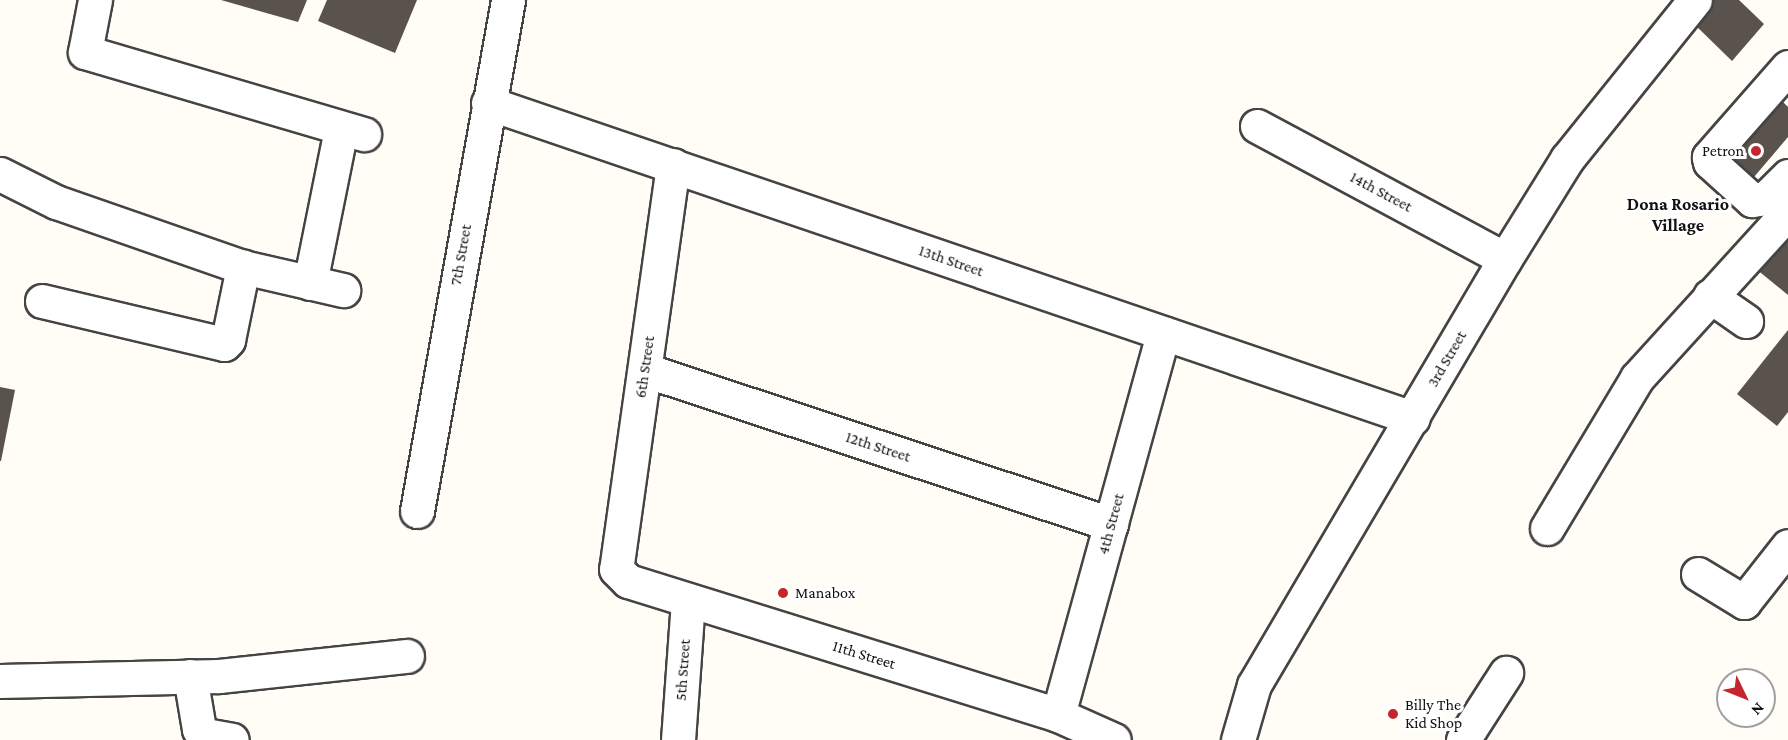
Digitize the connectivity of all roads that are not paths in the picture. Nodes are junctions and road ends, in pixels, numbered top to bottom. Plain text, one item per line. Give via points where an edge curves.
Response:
1 (96, 0) edge
2 (508, 0) edge
3 (1695, 0) edge
4 (1788, 67) edge
5 (488, 103) junction
6 (1257, 126) dead end
7 (673, 165) junction
8 (0, 174) edge
9 (1788, 176) edge
10 (1788, 212) edge
11 (1505, 259) junction
12 (243, 267) junction
13 (310, 283) junction
14 (343, 290) dead end
15 (1710, 296) junction
16 (42, 301) dead end
17 (1746, 321) dead end
18 (1163, 333) junction
19 (645, 370) junction
20 (1413, 418) junction
21 (417, 511) dead end
22 (1111, 524) junction
23 (1546, 528) dead end
24 (1788, 546) edge
25 (616, 569) joint
26 (1698, 574) dead end
27 (688, 600) junction
28 (407, 656) dead end
29 (1506, 673) dead end
30 (190, 676) junction
31 (0, 681) edge
32 (1058, 715) junction
33 (232, 740) edge
34 (678, 740) edge
35 (1114, 740) edge
36 (1238, 740) edge
37 (1463, 740) edge

1 - 13 street via 85,52 352,132
2 - 5 street, 7th Street
3 - 11 street, 3rd Street via 1567,159
4 - 9 street via 1709,157 1752,200 1766,198
5 - 7 street, 13th Street
5 - 21 street, 7th Street
6 - 11 street, 14th Street
7 - 18 street, 13th Street
7 - 19 street, 6th Street
8 - 12 street via 56,202
10 - 15 street
11 - 20 street, 3rd Street
12 - 13 street
12 - 16 street via 224,344
13 - 14 street
15 - 17 street
15 - 23 street via 1637,378
18 - 20 street, 13th Street
18 - 22 street, 4th Street
19 - 22 street, 12th Street
19 - 25 street, 6th Street
20 - 36 street, 3rd Street via 1254,685
22 - 32 street, 4th Street
24 - 26 street via 1744,603
25 - 27 street, 11th Street via 628,581
27 - 32 street, 11th Street
27 - 34 street, 5th Street
28 - 30 street
29 - 37 street
30 - 31 street
30 - 33 street via 199,729 205,735
32 - 35 street, 11th Street

